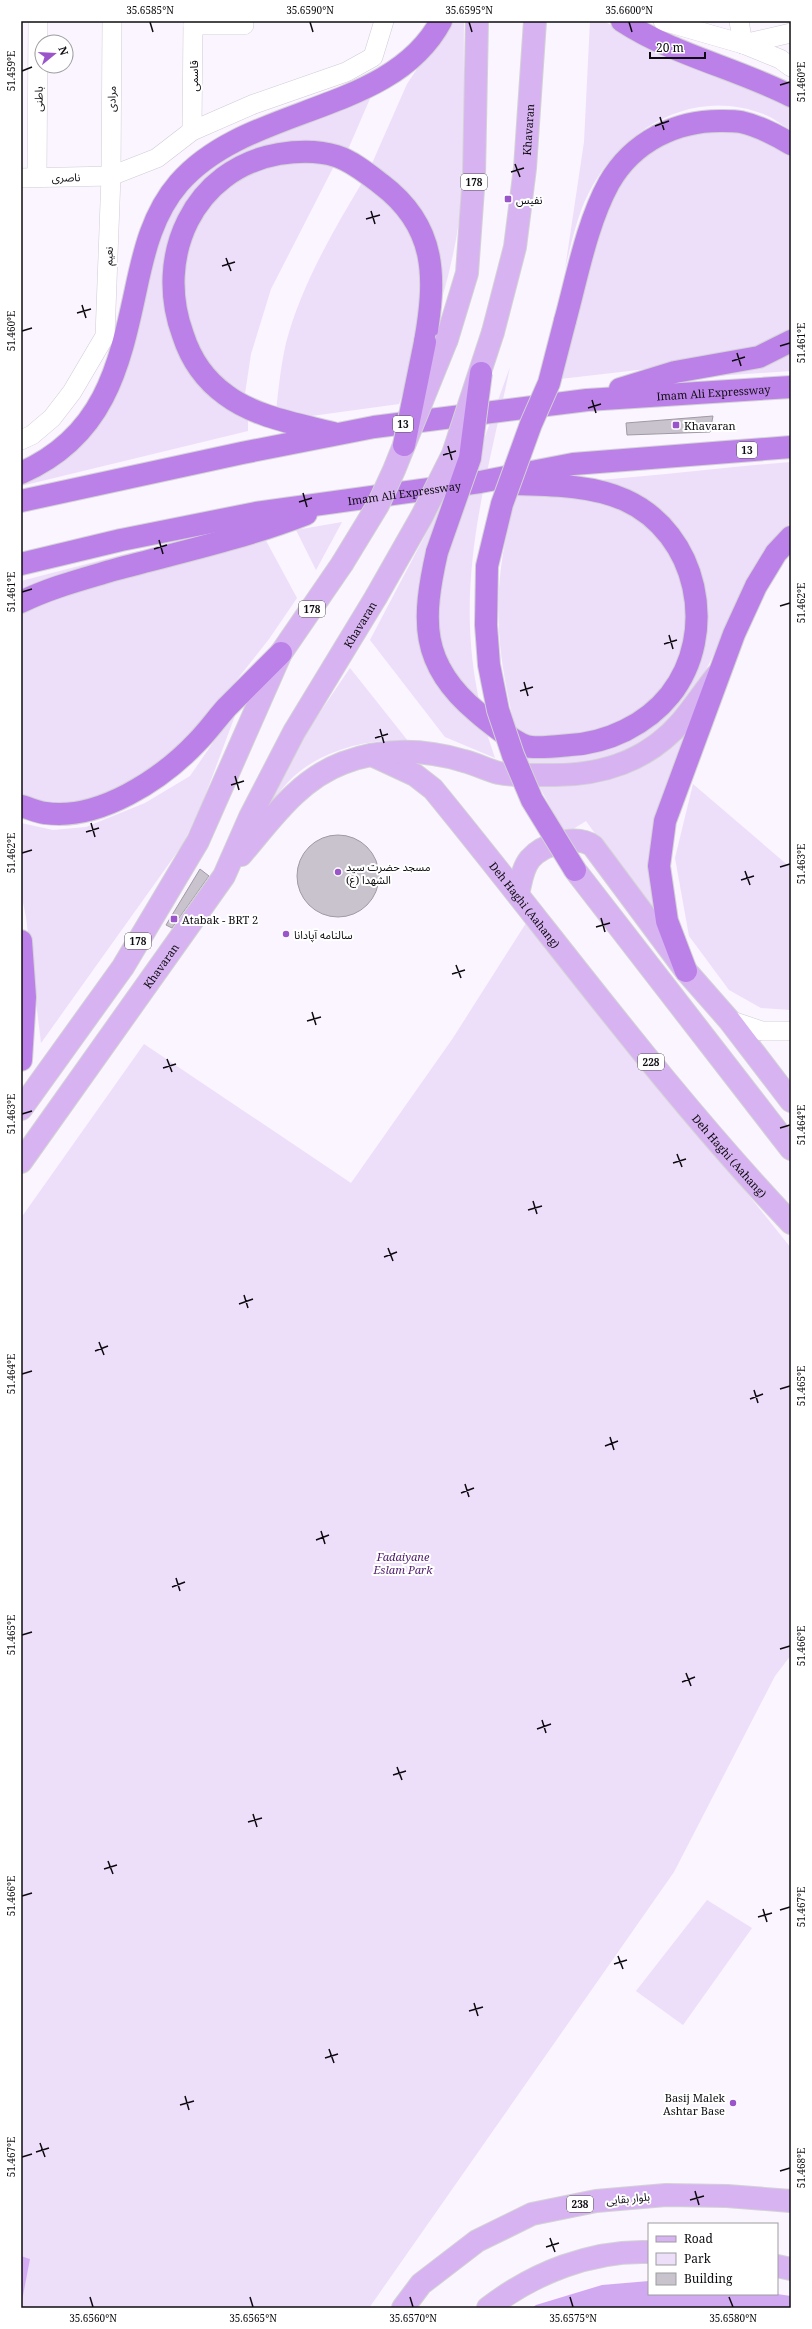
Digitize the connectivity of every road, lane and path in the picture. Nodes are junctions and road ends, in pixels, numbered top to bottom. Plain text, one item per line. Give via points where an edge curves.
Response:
1 (38, 21) edge
2 (112, 21) edge
3 (384, 21) edge
4 (441, 21) edge
5 (477, 21) edge
6 (535, 21) edge
7 (622, 21) edge
8 (663, 21) edge
9 (739, 21) edge
10 (193, 23) edge
11 (244, 25) dead end
12 (791, 33) edge
13 (743, 44) junction
14 (791, 67) edge
15 (791, 96) edge
16 (192, 131) junction
17 (791, 144) edge
18 (110, 176) junction
19 (29, 178) edge
20 (791, 341) edge
21 (481, 373) junction
22 (791, 387) edge
23 (587, 400) junction
24 (336, 434) junction
25 (21, 440) edge
26 (404, 445) junction
27 (791, 447) edge
28 (21, 473) edge
29 (480, 482) junction
30 (21, 501) edge
31 (338, 502) junction
32 (791, 537) edge
33 (21, 564) edge
34 (21, 602) edge
35 (282, 653) junction
36 (718, 674) junction
37 (372, 755) junction
38 (21, 806) edge
39 (575, 870) joint
40 (224, 876) junction
41 (518, 894) junction
42 (21, 941) edge
43 (686, 971) junction
44 (729, 1020) junction
45 (791, 1031) edge
46 (21, 1060) edge
47 (791, 1101) edge
48 (21, 1109) edge
49 (791, 1148) edge
50 (21, 1162) edge
51 (791, 1223) edge
52 (791, 2201) edge
53 (648, 2252) edge
54 (778, 2259) edge
55 (791, 2260) edge
56 (778, 2266) edge
57 (791, 2269) edge
58 (403, 2308) edge
59 (488, 2308) edge

1 - 19 street, باطنی
2 - 18 street, مرادی
3 - 16 street via 373,57 346,72 254,104
4 - 28 highway via 418,53 370,87 258,129 204,160 179,182 162,206 150,231 111,379 97,410 83,429 54,455
5 - 26 main road, 178, bridge via 474,174 467,273 447,340
6 - 21 main road, Khavaran, bridge via 525,168 515,247
7 - 15 highway via 639,32 754,78
8 - 13 street
9 - 13 street
10 - 11 street
10 - 16 street, قاسمی
12 - 13 street
13 - 14 street via 780,59
16 - 18 street via 157,158
17 - 39 highway, bridge via 775,134 741,122 706,121 663,132 627,159 610,182 600,204 581,259 549,384 502,504 487,566 486,625 489,665 498,710 513,756 532,800
18 - 19 street, ناصری
18 - 25 street, نعیم via 105,336 72,392 52,418 32,435
20 - 23 highway via 759,357 675,372
21 - 29 highway, bridge via 470,458 437,552 428,594 428,633 442,674 462,700 482,717 526,746 581,745 615,735 638,723 656,710 680,679 698,618 691,576 681,553 666,530 645,512 625,500 604,493 561,487
21 - 40 main road, Khavaran, bridge via 453,454 422,516 294,732 250,817
22 - 23 highway, Imam Ali Expressway / 13
23 - 24 highway, Imam Ali Expressway / 13
24 - 26 highway, bridge via 276,418 227,396 212,384 190,354 177,316 172,270 181,235 188,220 219,182 242,167 269,156 297,151 337,156 388,189 406,207 420,230 429,254 432,302
24 - 30 highway, Imam Ali Expressway / 13
26 - 35 main road, 178, bridge via 378,505
27 - 29 highway, Imam Ali Expressway / 13 via 573,464
29 - 31 highway, Imam Ali Expressway / 13
31 - 33 highway, Imam Ali Expressway / 13 via 256,513 121,540
31 - 34 highway via 262,531 84,579
32 - 36 highway via 776,553 756,586
35 - 38 highway via 226,708 197,742 170,767 134,791 114,802 74,812 45,813
35 - 48 main road, 178 via 198,841 123,967
36 - 37 main road via 682,721 664,739 642,755 602,771 569,775 500,773 464,761 413,751
36 - 43 highway via 665,820 659,866 668,921
37 - 40 main road via 342,763 302,787 287,801
37 - 41 main road, Deh Haghi (Aahang) via 415,776 434,789
39 - 49 main road
40 - 50 main road, Khavaran
41 - 43 main road via 524,870 531,859 543,849 566,842 586,841 593,846
41 - 51 main road, Deh Haghi (Aahang) / 228 via 587,985 726,1153
42 - 46 highway via 25,997
43 - 44 main road
44 - 45 street via 762,1031
44 - 47 main road
52 - 58 main road, بلوار بقایی / 238 via 666,2195 596,2201 532,2214 477,2241 421,2284
53 - 59 main road via 592,2256 548,2272 508,2293
54 - 55 main road
56 - 57 main road

